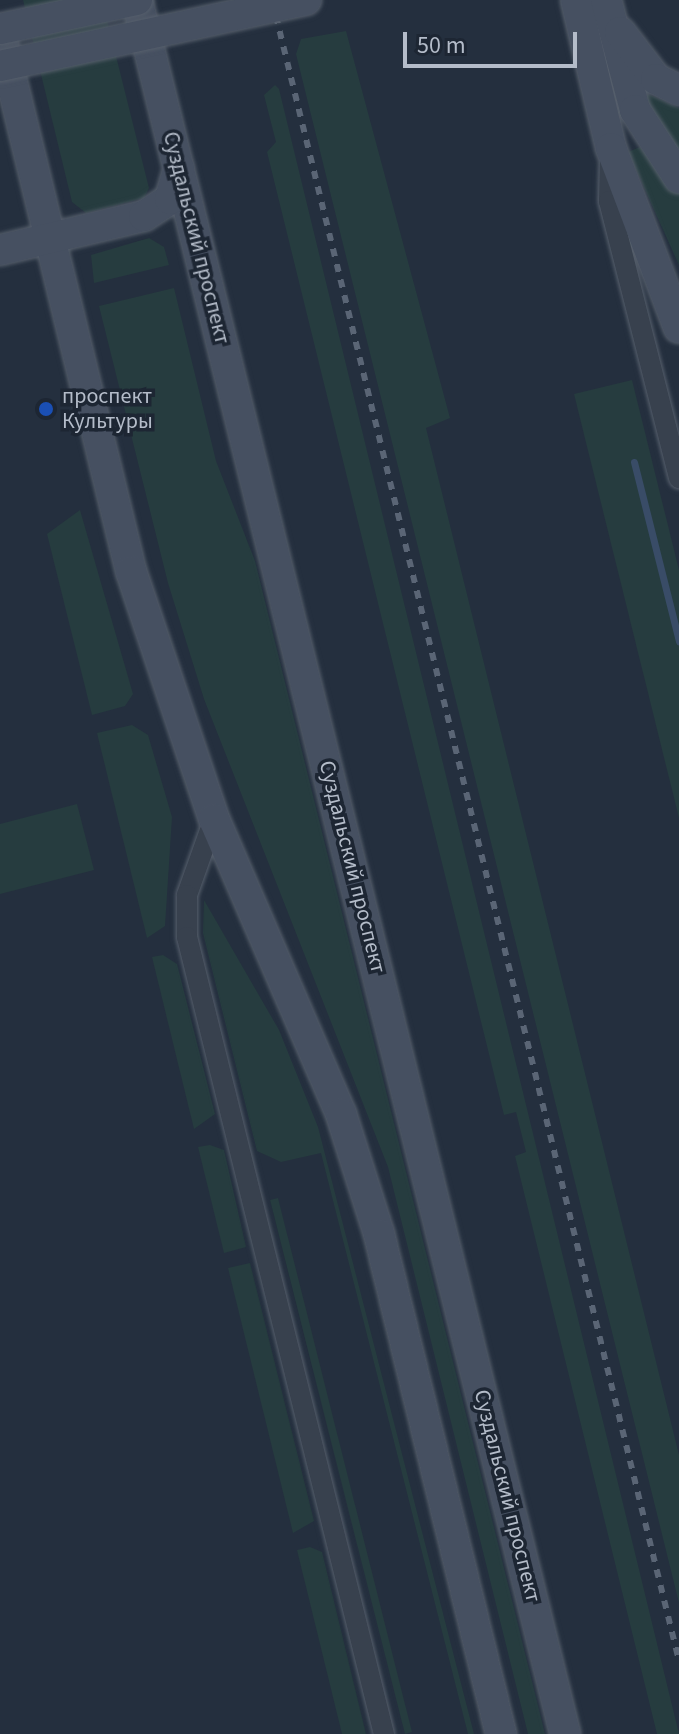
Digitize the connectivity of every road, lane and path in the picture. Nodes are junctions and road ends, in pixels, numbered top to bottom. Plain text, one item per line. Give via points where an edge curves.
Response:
1 (137, 0) edge
2 (306, 0) edge
3 (576, 0) edge
4 (610, 12) edge
5 (0, 31) edge
6 (0, 66) edge
7 (679, 90) edge
8 (611, 148) junction
9 (179, 168) junction
10 (679, 178) edge
11 (52, 239) junction
12 (0, 250) edge
13 (679, 328) edge
14 (679, 478) edge
15 (214, 819) junction
16 (384, 1734) edge
17 (501, 1734) edge
18 (565, 1734) edge

1 - 5 main road, bridge
1 - 9 main road, Суздальский проспект
2 - 6 main road, bridge
3 - 8 main road
4 - 7 main road via 656,79
4 - 10 main road via 635,110
5 - 11 main road
8 - 13 main road
8 - 14 street via 609,201
9 - 11 main road via 170,199 160,208
9 - 18 main road, Суздальский проспект
11 - 12 main road
11 - 15 main road via 131,571
15 - 16 street via 187,895 187,937
15 - 17 main road via 341,1114 360,1174

